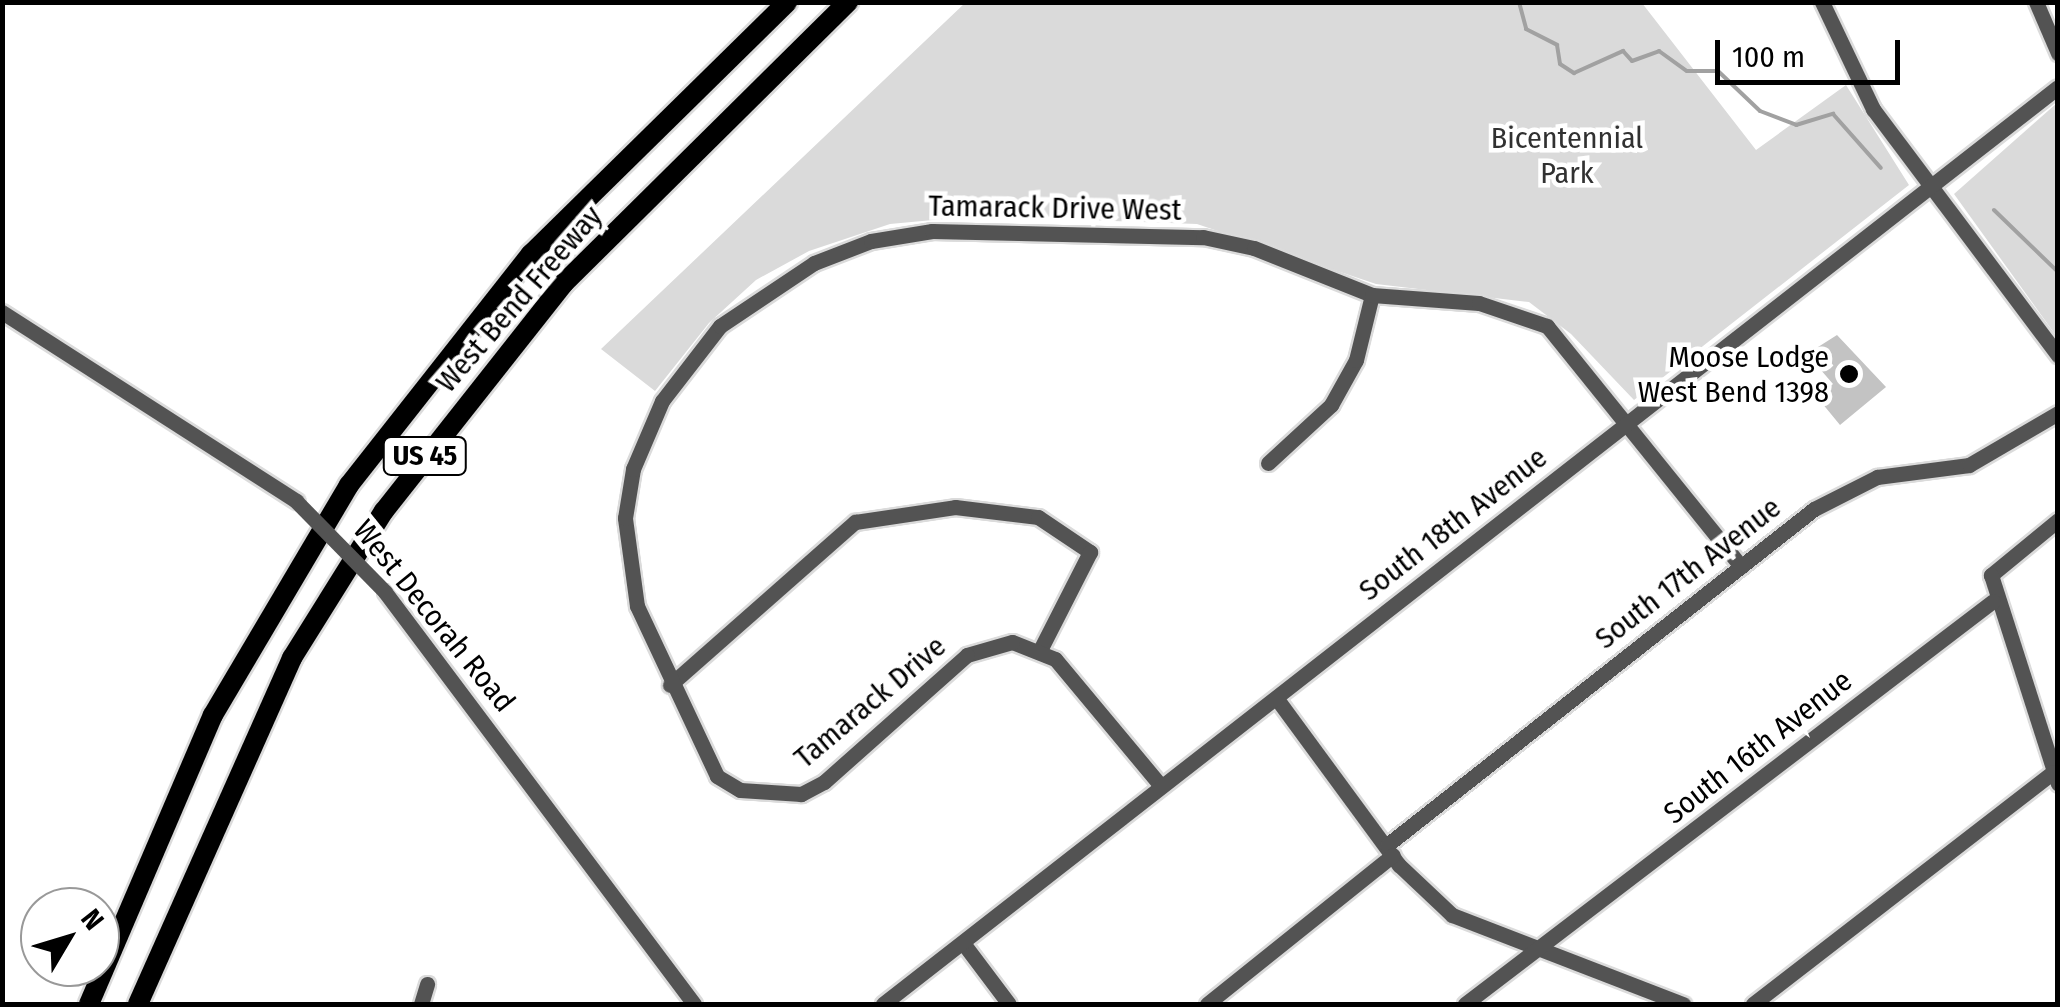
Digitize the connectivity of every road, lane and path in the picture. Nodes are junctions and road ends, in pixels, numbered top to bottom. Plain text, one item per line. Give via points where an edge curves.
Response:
1 (787, 2) edge
2 (848, 2) edge
3 (1822, 2) edge
4 (2036, 2) edge
5 (2058, 53) edge
6 (2058, 88) edge
7 (1934, 190) junction
8 (1372, 296) junction
9 (2, 312) edge
10 (2058, 356) edge
11 (2058, 413) edge
12 (1628, 420) junction
13 (1268, 463) dead end
14 (2058, 520) edge
15 (1742, 566) junction
16 (1993, 601) junction
17 (1040, 650) junction
18 (670, 685) junction
19 (1276, 700) junction
20 (2055, 778) edge
21 (1160, 786) junction
22 (1390, 850) junction
23 (963, 943) junction
24 (1536, 951) junction
25 (426, 984) dead end
26 (90, 1004) edge
27 (138, 1004) edge
28 (421, 1004) edge
29 (694, 1004) edge
30 (883, 1004) edge
31 (1009, 1004) edge
32 (1207, 1004) edge
33 (1465, 1004) edge
34 (1684, 1004) edge
35 (1752, 1004) edge

1 - 26 highway, West Bend Freeway / US 45 via 532,254 349,485 212,715
2 - 27 highway, West Bend Freeway / US 45 via 564,283 384,511 292,658
3 - 7 street via 1873,109
4 - 5 street
6 - 7 street, South 18th Avenue
7 - 10 street
7 - 12 street, South 18th Avenue
8 - 12 street, Tamarack Drive West via 1517,310 1547,326
8 - 13 street via 1356,360 1331,405
8 - 18 street, Tamarack Drive West via 1254,248 1203,238 932,232 871,241 774,283 720,326 662,401 633,470 629,568
9 - 29 street, West Decorah Road, bridge via 296,501 386,592
11 - 15 street, South 17th Avenue via 1969,465 1850,488
12 - 15 street, Tamarack Drive West
12 - 19 street, South 18th Avenue
14 - 16 street via 1990,575
15 - 22 street, South 17th Avenue
16 - 20 street
16 - 24 street, South 16th Avenue
17 - 18 street, Tamarack Drive via 1012,642 967,655 801,794 740,790 717,776
17 - 18 street via 1090,552 1038,517 956,508 855,522
17 - 21 street via 1073,676
19 - 21 street, South 18th Avenue
19 - 22 street
20 - 35 street
21 - 23 street, South 18th Avenue
22 - 24 street via 1452,916
22 - 32 street, South 17th Avenue
23 - 30 street, South 18th Avenue
23 - 31 street
24 - 33 street, South 16th Avenue
24 - 34 street
25 - 28 street

